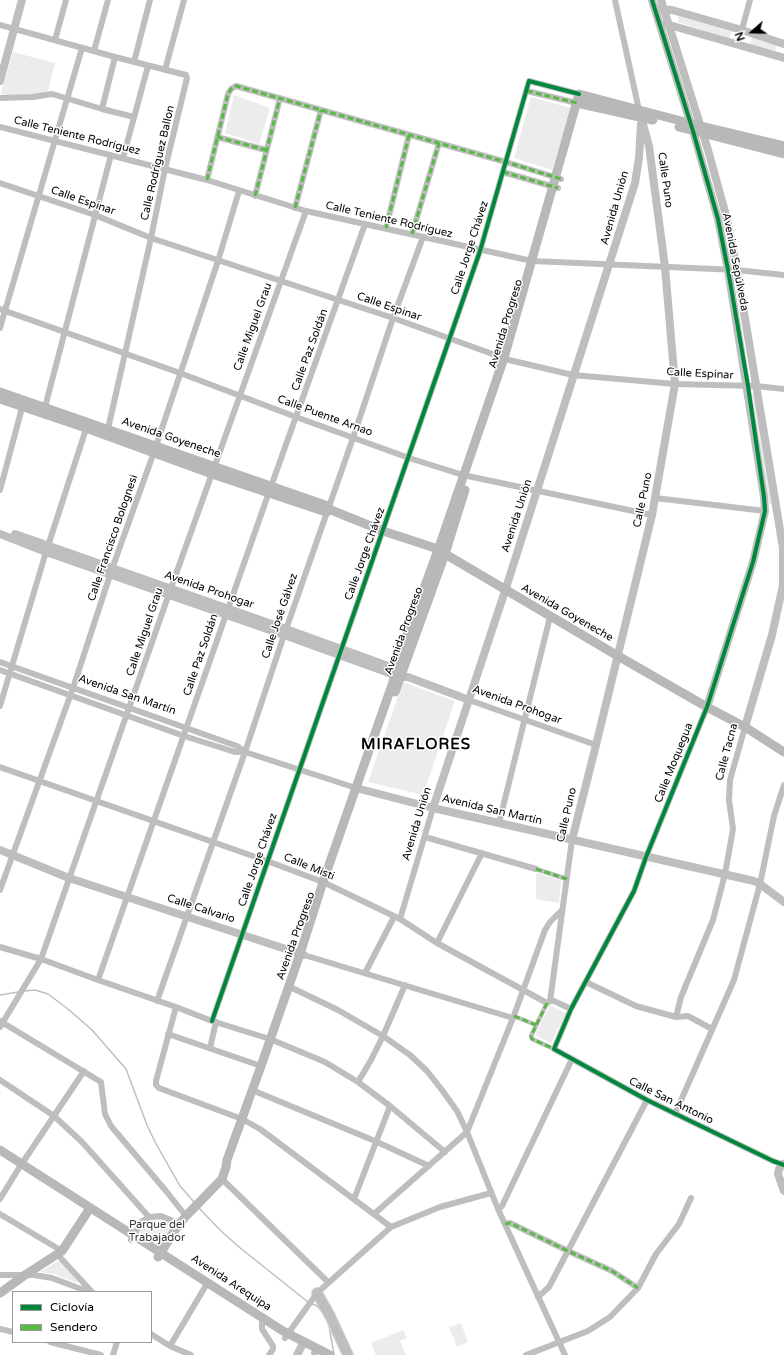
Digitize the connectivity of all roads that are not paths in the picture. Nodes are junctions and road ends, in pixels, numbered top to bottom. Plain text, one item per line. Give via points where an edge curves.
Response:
1 (22, 0) edge
2 (66, 0) edge
3 (108, 0) edge
4 (150, 0) edge
5 (184, 0) edge
6 (615, 0) edge
7 (652, 0) edge
8 (661, 0) edge
9 (750, 0) edge
10 (664, 9) junction
11 (655, 10) junction
12 (659, 24) junction
13 (0, 25) edge
14 (669, 25) junction
15 (14, 29) junction
16 (742, 30) junction
17 (56, 40) junction
18 (738, 44) junction
19 (784, 44) edge
20 (82, 48) junction
21 (94, 51) junction
22 (674, 57) junction
23 (114, 58) junction
24 (784, 58) edge
25 (134, 62) junction
26 (148, 66) junction
27 (165, 70) junction
28 (0, 80) edge
29 (527, 91) junction
30 (0, 98) edge
31 (280, 98) junction
32 (67, 99) junction
33 (581, 99) junction
34 (102, 109) junction
35 (321, 110) junction
36 (641, 114) junction
37 (134, 117) junction
38 (0, 126) edge
39 (696, 128) junction
40 (409, 135) junction
41 (217, 138) junction
42 (56, 140) junction
43 (439, 143) junction
44 (784, 146) edge
45 (266, 150) junction
46 (784, 154) edge
47 (111, 155) junction
48 (123, 158) junction
49 (506, 162) junction
50 (165, 169) junction
51 (503, 172) junction
52 (207, 180) junction
53 (0, 183) edge
54 (557, 183) junction
55 (239, 191) junction
56 (38, 196) junction
57 (255, 196) junction
58 (295, 208) junction
59 (306, 211) junction
60 (95, 215) junction
61 (365, 224) junction
62 (386, 228) junction
63 (412, 234) junction
64 (423, 237) junction
65 (151, 238) junction
66 (480, 251) junction
67 (218, 261) junction
68 (534, 262) junction
69 (609, 265) junction
70 (665, 267) junction
71 (733, 270) junction
72 (784, 275) edge
73 (280, 280) junction
74 (338, 300) junction
75 (2, 310) edge
76 (393, 318) junction
77 (0, 328) edge
78 (65, 332) junction
79 (450, 338) junction
80 (125, 353) junction
81 (506, 359) junction
82 (180, 373) junction
83 (573, 375) junction
84 (676, 384) junction
85 (752, 386) junction
86 (784, 389) edge
87 (0, 392) edge
88 (240, 395) junction
89 (0, 399) edge
90 (23, 404) junction
91 (44, 410) junction
92 (296, 417) junction
93 (87, 425) junction
94 (108, 429) junction
95 (353, 438) junction
96 (155, 449) junction
97 (409, 458) junction
98 (213, 470) junction
99 (466, 475) junction
100 (270, 489) junction
101 (0, 490) edge
102 (536, 490) junction
103 (655, 498) junction
104 (329, 510) junction
105 (765, 511) junction
106 (781, 514) edge
107 (652, 515) junction
108 (0, 529) edge
109 (383, 531) junction
110 (0, 534) edge
111 (47, 549) junction
112 (441, 552) junction
113 (111, 572) junction
114 (505, 590) junction
115 (169, 592) junction
116 (781, 604) edge
117 (227, 612) junction
118 (550, 617) junction
119 (285, 632) junction
120 (340, 652) junction
121 (618, 656) junction
122 (0, 662) edge
123 (12, 666) junction
124 (0, 670) edge
125 (10, 673) junction
126 (400, 674) junction
127 (73, 688) junction
128 (70, 695) junction
129 (469, 700) junction
130 (0, 706) edge
131 (707, 707) junction
132 (129, 708) junction
133 (126, 715) junction
134 (524, 720) junction
135 (745, 727) junction
136 (187, 728) junction
137 (184, 736) junction
138 (596, 746) junction
139 (245, 752) junction
140 (784, 752) edge
141 (0, 767) edge
142 (299, 771) junction
143 (39, 781) junction
144 (784, 785) edge
145 (359, 789) junction
146 (96, 801) junction
147 (433, 808) junction
148 (154, 822) junction
149 (499, 823) junction
150 (425, 837) junction
151 (572, 840) junction
152 (213, 842) junction
153 (0, 850) edge
154 (482, 854) junction
155 (13, 856) junction
156 (646, 857) junction
157 (267, 861) junction
158 (536, 869) joint
159 (725, 874) junction
160 (69, 878) junction
161 (566, 879) junction
162 (325, 883) junction
163 (760, 884) junction
164 (0, 890) edge
165 (127, 897) junction
166 (784, 902) edge
167 (562, 910) junction
168 (187, 916) junction
169 (397, 918) junction
170 (242, 934) junction
171 (437, 944) junction
172 (0, 947) edge
173 (302, 954) junction
174 (41, 959) junction
175 (365, 973) junction
176 (98, 980) junction
177 (586, 982) junction
178 (404, 985) junction
179 (290, 987) junction
180 (523, 991) junction
181 (157, 1001) junction
182 (548, 1002) junction
183 (176, 1006) junction
184 (571, 1009) junction
185 (513, 1017) junction
186 (676, 1017) junction
187 (214, 1022) junction
188 (1, 1023) edge
189 (536, 1025) junction
190 (712, 1029) junction
191 (168, 1034) junction
192 (383, 1036) junction
193 (272, 1039) junction
194 (210, 1048) junction
195 (554, 1049) junction
196 (572, 1059) junction
197 (262, 1066) junction
198 (84, 1071) junction
199 (0, 1080) edge
200 (358, 1082) junction
201 (254, 1091) junction
202 (647, 1100) junction
203 (390, 1106) junction
204 (675, 1114) junction
205 (54, 1116) junction
206 (244, 1120) junction
207 (467, 1132) junction
208 (375, 1141) junction
209 (0, 1150) edge
210 (445, 1152) junction
211 (0, 1156) edge
212 (784, 1163) edge
213 (20, 1166) junction
214 (429, 1166) junction
215 (784, 1177) edge
216 (222, 1179) junction
217 (784, 1191) edge
218 (491, 1193) junction
219 (691, 1198) dead end
220 (0, 1199) edge
221 (354, 1199) junction
222 (498, 1208) junction
223 (89, 1210) junction
224 (0, 1214) edge
225 (374, 1214) junction
226 (186, 1215) junction
227 (149, 1217) junction
228 (180, 1224) junction
229 (505, 1224) junction
230 (391, 1227) junction
231 (132, 1238) junction
232 (568, 1251) junction
233 (59, 1253) junction
234 (163, 1257) junction
235 (0, 1275) edge
236 (25, 1275) junction
237 (328, 1282) junction
238 (207, 1285) junction
239 (638, 1288) junction
240 (86, 1291) edge
241 (91, 1291) edge
242 (0, 1293) edge
243 (315, 1296) junction
244 (538, 1297) junction
245 (262, 1324) junction
246 (0, 1329) edge
247 (12, 1332) edge
248 (152, 1335) edge
249 (286, 1336) junction
250 (559, 1342) junction
251 (53, 1343) edge
252 (117, 1343) edge
253 (170, 1346) junction
254 (300, 1348) edge
255 (78, 1352) edge
256 (316, 1354) edge
257 (101, 1355) edge
258 (113, 1355) edge
259 (191, 1355) edge
260 (269, 1355) edge
261 (330, 1355) edge
262 (348, 1355) edge
263 (526, 1355) edge
264 (565, 1355) edge

1 - 15 street
2 - 17 street
3 - 21 street
4 - 25 street
5 - 27 street
6 - 36 street, Calle Puno
7 - 11 street, Avenida Sepúlveda
8 - 10 street, Avenida Sepúlveda
9 - 16 street
10 - 11 street
10 - 14 street, Avenida Sepúlveda
10 - 16 street
11 - 12 street, Avenida Sepúlveda
12 - 14 street
12 - 22 street, Avenida Sepúlveda
13 - 15 street, Calle Rodriguez Ballon
14 - 18 street
14 - 22 street, Avenida Sepúlveda
15 - 17 street, Calle Rodriguez Ballon
15 - 28 street
16 - 18 street
16 - 19 street
17 - 20 street, Calle Rodriguez Ballon
18 - 24 street
20 - 21 street, Calle Rodriguez Ballon
20 - 32 street
21 - 23 street, Calle Rodriguez Ballon
22 - 39 street, Avenida Sepúlveda
23 - 25 street, Calle Rodriguez Ballon
23 - 34 street
25 - 26 street, Calle Rodriguez Ballon
26 - 27 street, Calle Rodriguez Ballon
26 - 37 street
27 - 50 street, Calle Rodriguez Ballon via 186,75 188,79
29 - 33 street
29 - 33 street via 529,81
29 - 49 street, Calle Jorge Chávez
30 - 32 street via 51,94
31 - 35 street
31 - 41 street via 236,86 231,89
31 - 45 street
32 - 34 street
32 - 42 street
33 - 36 main road
33 - 54 main road, Avenida Progreso
34 - 37 street
35 - 40 street
35 - 58 street
36 - 39 main road
36 - 69 street, Avenida Unión via 635,183
36 - 70 street, Calle Puno via 649,146
37 - 48 street
38 - 42 street, Calle Teniente Rodríguez
39 - 44 main road
39 - 46 main road
39 - 71 street, Avenida Sepúlveda via 727,219
40 - 43 street
40 - 62 street
41 - 45 street
41 - 52 street
42 - 47 street, Calle Teniente Rodríguez
42 - 56 street
43 - 49 street
43 - 63 street
45 - 57 street
47 - 48 street, Calle Teniente Rodríguez
47 - 60 street
48 - 50 street, Calle Teniente Rodríguez
49 - 51 street, Calle Jorge Chávez
49 - 54 street
50 - 52 street, Calle Teniente Rodríguez
50 - 65 street, Calle Rodriguez Ballon
51 - 54 street
51 - 66 street, Calle Jorge Chávez
52 - 55 street, Calle Teniente Rodríguez
53 - 56 street, Calle Espinar
54 - 68 main road, Avenida Progreso
55 - 57 street, Calle Teniente Rodríguez
55 - 67 street, Calle Francisco Bolognesi
56 - 60 street, Calle Espinar
56 - 75 street
57 - 58 street, Calle Teniente Rodríguez
58 - 59 street, Calle Teniente Rodríguez
59 - 61 street, Calle Teniente Rodríguez
59 - 73 street, Calle Miguel Grau
60 - 65 street, Calle Espinar
60 - 78 street
61 - 62 street, Calle Teniente Rodríguez
61 - 74 street, Calle Paz Soldán
62 - 63 street, Calle Teniente Rodríguez
63 - 64 street, Calle Teniente Rodríguez
64 - 66 street, Calle Teniente Rodríguez
64 - 76 street, Calle José Gálvez
65 - 67 street, Calle Espinar
65 - 80 street, Calle Rodriguez Ballon
66 - 68 street, Calle Teniente Rodríguez
66 - 79 street, Calle Jorge Chávez
67 - 73 street, Calle Espinar
67 - 82 street, Calle Francisco Bolognesi
68 - 69 street, Calle Teniente Rodríguez
68 - 81 main road, Avenida Progreso
69 - 70 street, Calle Teniente Rodríguez
69 - 83 street, Avenida Unión
70 - 71 street, Calle Teniente Rodríguez
70 - 84 street, Calle Puno
71 - 72 street, Calle Teniente Rodríguez
71 - 85 street, Avenida Sepúlveda
73 - 74 street, Calle Espinar
73 - 88 street, Calle Miguel Grau
74 - 76 street, Calle Espinar
74 - 92 street, Calle Paz Soldán
75 - 77 street
75 - 78 street, Calle Puente Arnao
76 - 79 street, Calle Espinar
76 - 95 street, Calle José Gálvez
78 - 80 street, Calle Puente Arnao
78 - 91 street
79 - 81 street, Calle Espinar
79 - 97 street, Calle Jorge Chávez
80 - 82 street, Calle Puente Arnao
80 - 94 street, Calle Rodriguez Ballon
81 - 83 street, Calle Espinar
81 - 99 main road, Avenida Progreso
82 - 88 street, Calle Puente Arnao
82 - 96 street, Calle Francisco Bolognesi
83 - 84 street, Calle Espinar
83 - 102 street, Avenida Unión
84 - 85 street, Calle Espinar
84 - 103 street, Calle Puno
85 - 86 street, Calle Espinar
85 - 105 street, Avenida Sepúlveda
85 - 106 street, Avenida Sepúlveda
87 - 90 main road, Avenida Goyeneche
88 - 92 street, Calle Puente Arnao
88 - 98 street, Calle Miguel Grau
89 - 90 main road, Avenida Goyeneche
90 - 91 main road, Avenida Goyeneche
90 - 101 street
91 - 93 main road, Avenida Goyeneche
92 - 95 street, Calle Puente Arnao
92 - 100 street, Calle Paz Soldán
93 - 94 main road, Avenida Goyeneche
93 - 96 main road, Avenida Goyeneche
93 - 111 street
94 - 96 main road, Avenida Goyeneche
95 - 97 street, Calle Puente Arnao
95 - 104 street, Calle José Gálvez
96 - 98 main road, Avenida Goyeneche
96 - 113 street, Calle Francisco Bolognesi
97 - 99 street, Calle Puente Arnao
97 - 109 street, Calle Jorge Chávez
98 - 100 main road, Avenida Goyeneche
98 - 115 street, Calle Miguel Grau
99 - 102 street, Calle Puente Arnao
99 - 112 main road, Avenida Progreso
100 - 104 main road, Avenida Goyeneche
100 - 117 street, Calle Paz Soldán
102 - 107 street, Calle Puente Arnao
102 - 114 street, Avenida Unión
103 - 105 street
103 - 107 street, Calle Puno
104 - 109 main road, Avenida Goyeneche
104 - 119 street, Calle José Gálvez
105 - 106 street
105 - 131 street, Calle Moquegua via 753,562
106 - 116 street, Calle Tacna
107 - 121 street, Calle Puno
108 - 111 street, Avenida Prohogar
109 - 112 main road, Avenida Goyeneche
109 - 120 street, Calle Jorge Chávez
110 - 111 street, Avenida Prohogar
111 - 113 street, Avenida Prohogar
111 - 123 street
112 - 114 main road, Avenida Goyeneche
112 - 126 main road, Avenida Progreso
113 - 115 street, Avenida Prohogar
113 - 127 street, Calle Francisco Bolognesi
114 - 118 main road, Avenida Goyeneche
114 - 129 street, Avenida Unión
115 - 117 street, Avenida Prohogar
115 - 132 street, Calle Miguel Grau
116 - 135 street, Calle Tacna
117 - 119 street, Avenida Prohogar
117 - 136 street, Calle Paz Soldán
118 - 121 main road, Avenida Goyeneche
118 - 134 street
119 - 120 street, Avenida Prohogar
119 - 139 street, Calle José Gálvez
120 - 126 street, Avenida Prohogar
120 - 142 street, Calle Jorge Chávez
121 - 131 main road, Avenida Goyeneche
121 - 138 street, Calle Puno
122 - 123 street, Avenida San Martín
123 - 125 street
123 - 127 street, Avenida San Martín
124 - 125 street, Avenida San Martín
125 - 128 street, Avenida San Martín
125 - 130 street
126 - 129 street, Avenida Prohogar
126 - 145 main road, Avenida Progreso
127 - 128 street, Calle Francisco Bolognesi
127 - 132 street, Avenida San Martín
128 - 133 street, Avenida San Martín
128 - 143 street, Calle Francisco Bolognesi
129 - 134 street, Avenida Prohogar
129 - 147 street, Avenida Unión
131 - 135 main road, Avenida Goyeneche
131 - 156 street, Calle Moquegua
132 - 133 street, Calle Miguel Grau
132 - 136 street, Avenida San Martín
133 - 137 street, Avenida San Martín
133 - 146 street, Calle Miguel Grau
134 - 138 street, Avenida Prohogar
134 - 149 street
135 - 140 main road, Avenida Goyeneche
135 - 159 street, Calle Tacna via 730,780 729,800 733,829
136 - 137 street, Calle Paz Soldán
136 - 139 street, Avenida San Martín via 237,746
137 - 139 street, Avenida San Martín via 235,752
137 - 148 street, Calle Paz Soldán
138 - 151 street, Calle Puno
139 - 142 street, Avenida San Martín
139 - 152 street, Calle José Gálvez
141 - 143 street, Calle Misti
142 - 145 street, Avenida San Martín
142 - 157 street, Calle Jorge Chávez
143 - 146 street, Calle Misti
143 - 155 street, Calle Francisco Bolognesi
144 - 163 street via 774,816
145 - 147 street, Avenida San Martín
145 - 162 main road, Avenida Progreso
146 - 148 street, Calle Misti
146 - 160 street, Calle Miguel Grau
147 - 149 street, Avenida San Martín
147 - 150 street, Avenida Unión
148 - 152 street, Calle Misti
148 - 165 street, Calle Paz Soldán
149 - 151 street, Avenida San Martín
150 - 154 street
150 - 169 street, Avenida Unión
151 - 156 street, Avenida San Martín
151 - 161 street, Calle Puno
152 - 157 street, Calle Misti
152 - 168 street, Calle José Gálvez
153 - 155 street, Calle Calvario
154 - 158 street
154 - 171 street
155 - 160 street, Calle Calvario
155 - 164 street, Calle Francisco Bolognesi
156 - 159 street, Avenida San Martín
156 - 177 street, Calle Moquegua via 634,891
157 - 162 street, Calle Misti
157 - 170 street, Calle Jorge Chávez
158 - 161 street
159 - 163 street, Avenida San Martín
159 - 186 street, Calle Tacna via 713,920 681,997
160 - 165 street, Calle Calvario
160 - 174 street, Calle Miguel Grau
161 - 167 street, Calle Puno
162 - 169 street, Calle Misti
162 - 173 main road, Avenida Progreso
163 - 166 street, Avenida San Martín
163 - 190 street via 734,980
165 - 168 street, Calle Calvario
165 - 176 street, Calle Paz Soldán
167 - 180 street via 544,930
167 - 182 street, Calle Puno
168 - 170 street, Calle Calvario
168 - 181 street, Calle José Gálvez
169 - 171 street, Calle Misti
169 - 175 street, Avenida Unión
170 - 173 street, Calle Calvario
170 - 187 street, Calle Jorge Chávez
171 - 180 street, Calle Misti
172 - 174 street
173 - 175 street, Calle Calvario
173 - 179 main road, Avenida Progreso
174 - 176 street
174 - 188 street, Calle Miguel Grau
175 - 178 street, Calle Calvario
176 - 181 street
177 - 184 street, Calle Moquegua
177 - 186 street via 636,1006
178 - 185 street, Calle Calvario
178 - 192 street
179 - 192 street via 338,1010
179 - 193 main road, Avenida Progreso
180 - 182 street, Calle Misti
180 - 185 street
181 - 183 street
182 - 184 street, Calle Misti via 554,1001
182 - 189 street
183 - 187 street
183 - 191 street
184 - 195 street, Calle Moquegua
185 - 189 street
185 - 207 street
186 - 190 street via 688,1016
187 - 193 street
187 - 194 street, Calle Jorge Chávez
188 - 198 street
189 - 195 street via 532,1039
190 - 204 street
191 - 194 street
191 - 206 street via 156,1085
192 - 200 street
192 - 207 street via 427,1071 453,1106
193 - 197 main road, Avenida Progreso
193 - 200 street via 325,1062
193 - 201 main road, Avenida Progreso
194 - 197 street
195 - 196 street, Calle San Antonio
196 - 202 street, Calle San Antonio
196 - 222 street via 502,1206
197 - 201 main road, Avenida Progreso
198 - 205 street
198 - 226 street via 101,1082 106,1114 111,1126
199 - 205 street
200 - 203 street
201 - 206 main road, Avenida Progreso
201 - 208 street
202 - 204 street, Calle San Antonio
202 - 232 street
203 - 208 street
203 - 210 street
204 - 212 street, Calle San Antonio via 773,1161
205 - 213 street
205 - 227 street via 82,1142
206 - 216 main road, Avenida Progreso
206 - 221 street via 277,1141
207 - 210 street
207 - 218 street
208 - 214 street
208 - 221 street
209 - 213 main road, Avenida Arequipa
210 - 214 street
211 - 213 main road, Avenida Arequipa
212 - 215 street
212 - 217 street via 778,1174
213 - 220 street
213 - 223 main road, Avenida Arequipa
214 - 225 street
216 - 226 main road, Avenida Progreso
216 - 237 street
218 - 222 street
218 - 230 street via 440,1207
219 - 239 street via 679,1224 656,1254
221 - 225 street
222 - 229 street
223 - 231 main road, Avenida Arequipa
223 - 233 main road
224 - 233 street
225 - 230 street
226 - 228 main road, Avenida Progreso
227 - 228 street via 161,1216
227 - 231 street via 141,1222
228 - 234 main road, Avenida Progreso
229 - 232 street via 510,1223
229 - 244 street
230 - 237 street
231 - 234 main road, Avenida Arequipa
232 - 239 street via 612,1270
232 - 244 street via 549,1286
233 - 236 main road
233 - 241 street
234 - 238 main road, Avenida Arequipa
235 - 236 street
236 - 240 street via 52,1278
236 - 242 main road
237 - 243 street
238 - 245 main road, Avenida Arequipa
238 - 249 main road, Avenida Arequipa
238 - 253 street
239 - 250 street via 610,1317 588,1331
243 - 249 street
243 - 262 main road via 330,1316
244 - 250 street
245 - 249 main road, Avenida Arequipa
245 - 260 street via 262,1329 273,1349
246 - 247 street
248 - 253 street
249 - 254 main road, Avenida Arequipa
250 - 263 street
250 - 264 street
251 - 255 street
252 - 258 street
253 - 259 street
254 - 256 main road, Avenida Arequipa
254 - 261 main road, Avenida Arequipa
255 - 257 street

